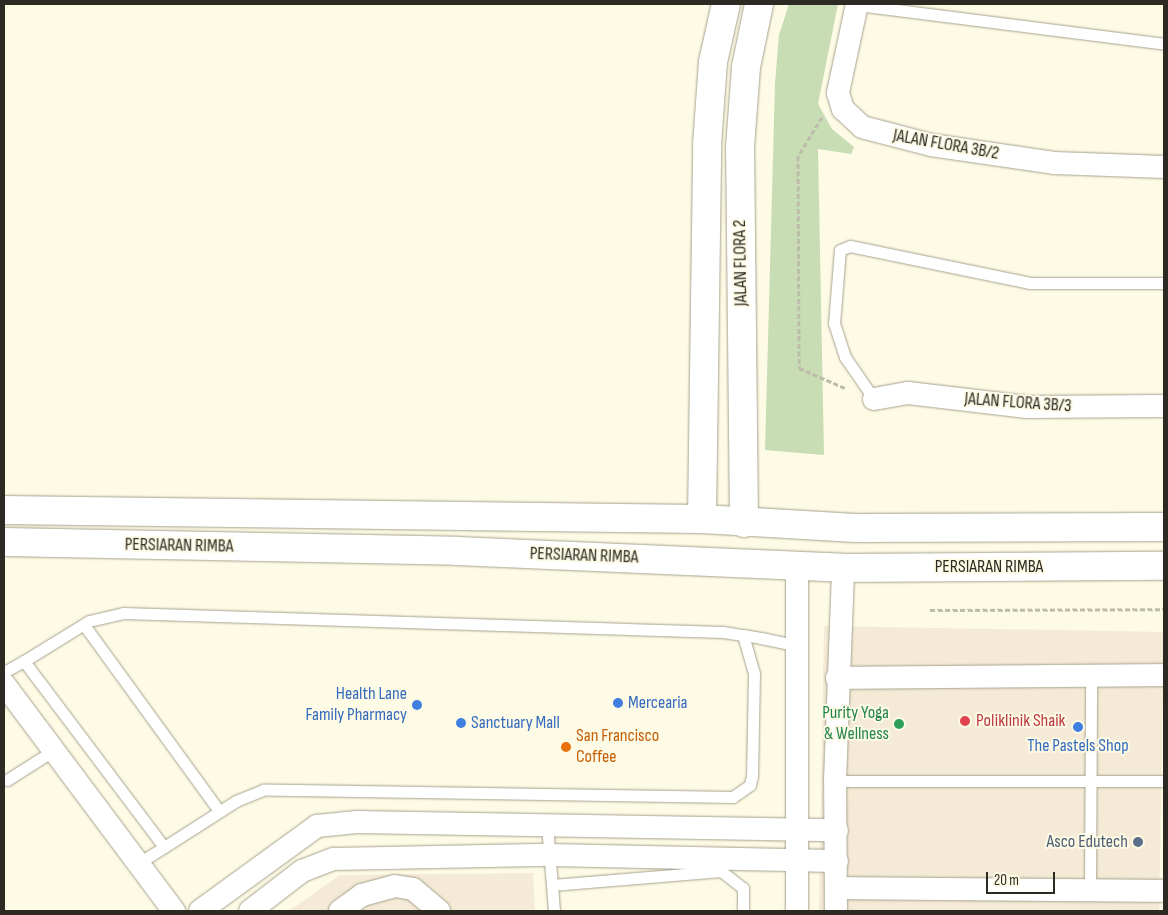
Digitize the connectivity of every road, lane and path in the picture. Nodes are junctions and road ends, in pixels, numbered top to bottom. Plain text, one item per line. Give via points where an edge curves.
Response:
1 (726, 4) edge
2 (759, 4) edge
3 (857, 5) edge
4 (1164, 44) edge
5 (838, 93) junction
6 (1164, 167) edge
7 (1164, 283) edge
8 (874, 399) junction
9 (1164, 406) edge
10 (4, 510) edge
11 (702, 519) junction
12 (744, 523) junction
13 (1164, 527) edge
14 (4, 542) edge
15 (797, 563) junction
16 (1164, 566) edge
17 (843, 568) junction
18 (1164, 609) edge
19 (930, 610) dead end
20 (84, 624) junction
21 (743, 635) junction
22 (798, 645) junction
23 (24, 661) junction
24 (4, 672) edge
25 (1164, 675) edge
26 (1091, 676) junction
27 (838, 678) junction
28 (4, 684) edge
29 (51, 752) junction
30 (7, 780) dead end
31 (1091, 780) junction
32 (835, 781) junction
33 (1164, 781) edge
34 (219, 812) junction
35 (547, 825) junction
36 (797, 829) junction
37 (837, 830) junction
38 (164, 847) junction
39 (550, 855) junction
40 (407, 858) junction
41 (797, 860) junction
42 (836, 861) junction
43 (137, 864) junction
44 (552, 885) junction
45 (403, 887) junction
46 (836, 888) junction
47 (1090, 891) junction
48 (1164, 891) edge
49 (174, 911) edge
50 (200, 911) edge
51 (250, 911) edge
52 (340, 911) edge
53 (439, 911) edge
54 (554, 911) edge
55 (743, 911) edge
56 (797, 911) edge
57 (836, 911) edge

1 - 11 street, JALAN FLORA 2 via 713,62 707,145
2 - 12 street, JALAN FLORA 2 via 746,67 740,146
3 - 4 lane
3 - 5 street
5 - 6 street, JALAN FLORA 3B/2 via 843,109 862,127 904,140 1054,163
5 - 8 path via 798,156 799,368
7 - 8 lane via 1030,283 850,246 840,250 834,324 845,358
8 - 9 street, JALAN FLORA 3B/3 via 908,393 1027,406
10 - 11 street, PERSIARAN RIMBA
11 - 12 street, PERSIARAN RIMBA
12 - 13 street, PERSIARAN RIMBA via 855,528
14 - 15 street, PERSIARAN RIMBA
15 - 17 street, PERSIARAN RIMBA
15 - 22 street
16 - 17 street, PERSIARAN RIMBA
17 - 27 street
18 - 19 path
20 - 21 lane via 123,613
20 - 23 lane
20 - 34 lane
21 - 22 lane
21 - 34 lane via 754,673 752,776 750,785 733,797 280,789 248,794
22 - 36 street
23 - 24 lane
23 - 38 lane
25 - 26 street
26 - 27 street
26 - 31 lane
27 - 32 street
28 - 29 street
29 - 30 lane
29 - 43 street
31 - 32 lane
31 - 33 lane
31 - 47 lane
32 - 37 street
34 - 38 lane
35 - 36 street
35 - 39 lane
35 - 50 street via 357,822 317,826
36 - 37 street
36 - 41 street
37 - 42 street
38 - 43 lane
39 - 40 street
39 - 41 street
39 - 44 lane
40 - 45 street
40 - 51 street via 334,859 302,871
41 - 42 street
41 - 56 street
42 - 46 street
43 - 49 street
44 - 54 lane
44 - 55 lane via 721,872 743,888
45 - 52 street via 362,895
45 - 53 street via 427,897
46 - 47 street
46 - 57 street
47 - 48 street

